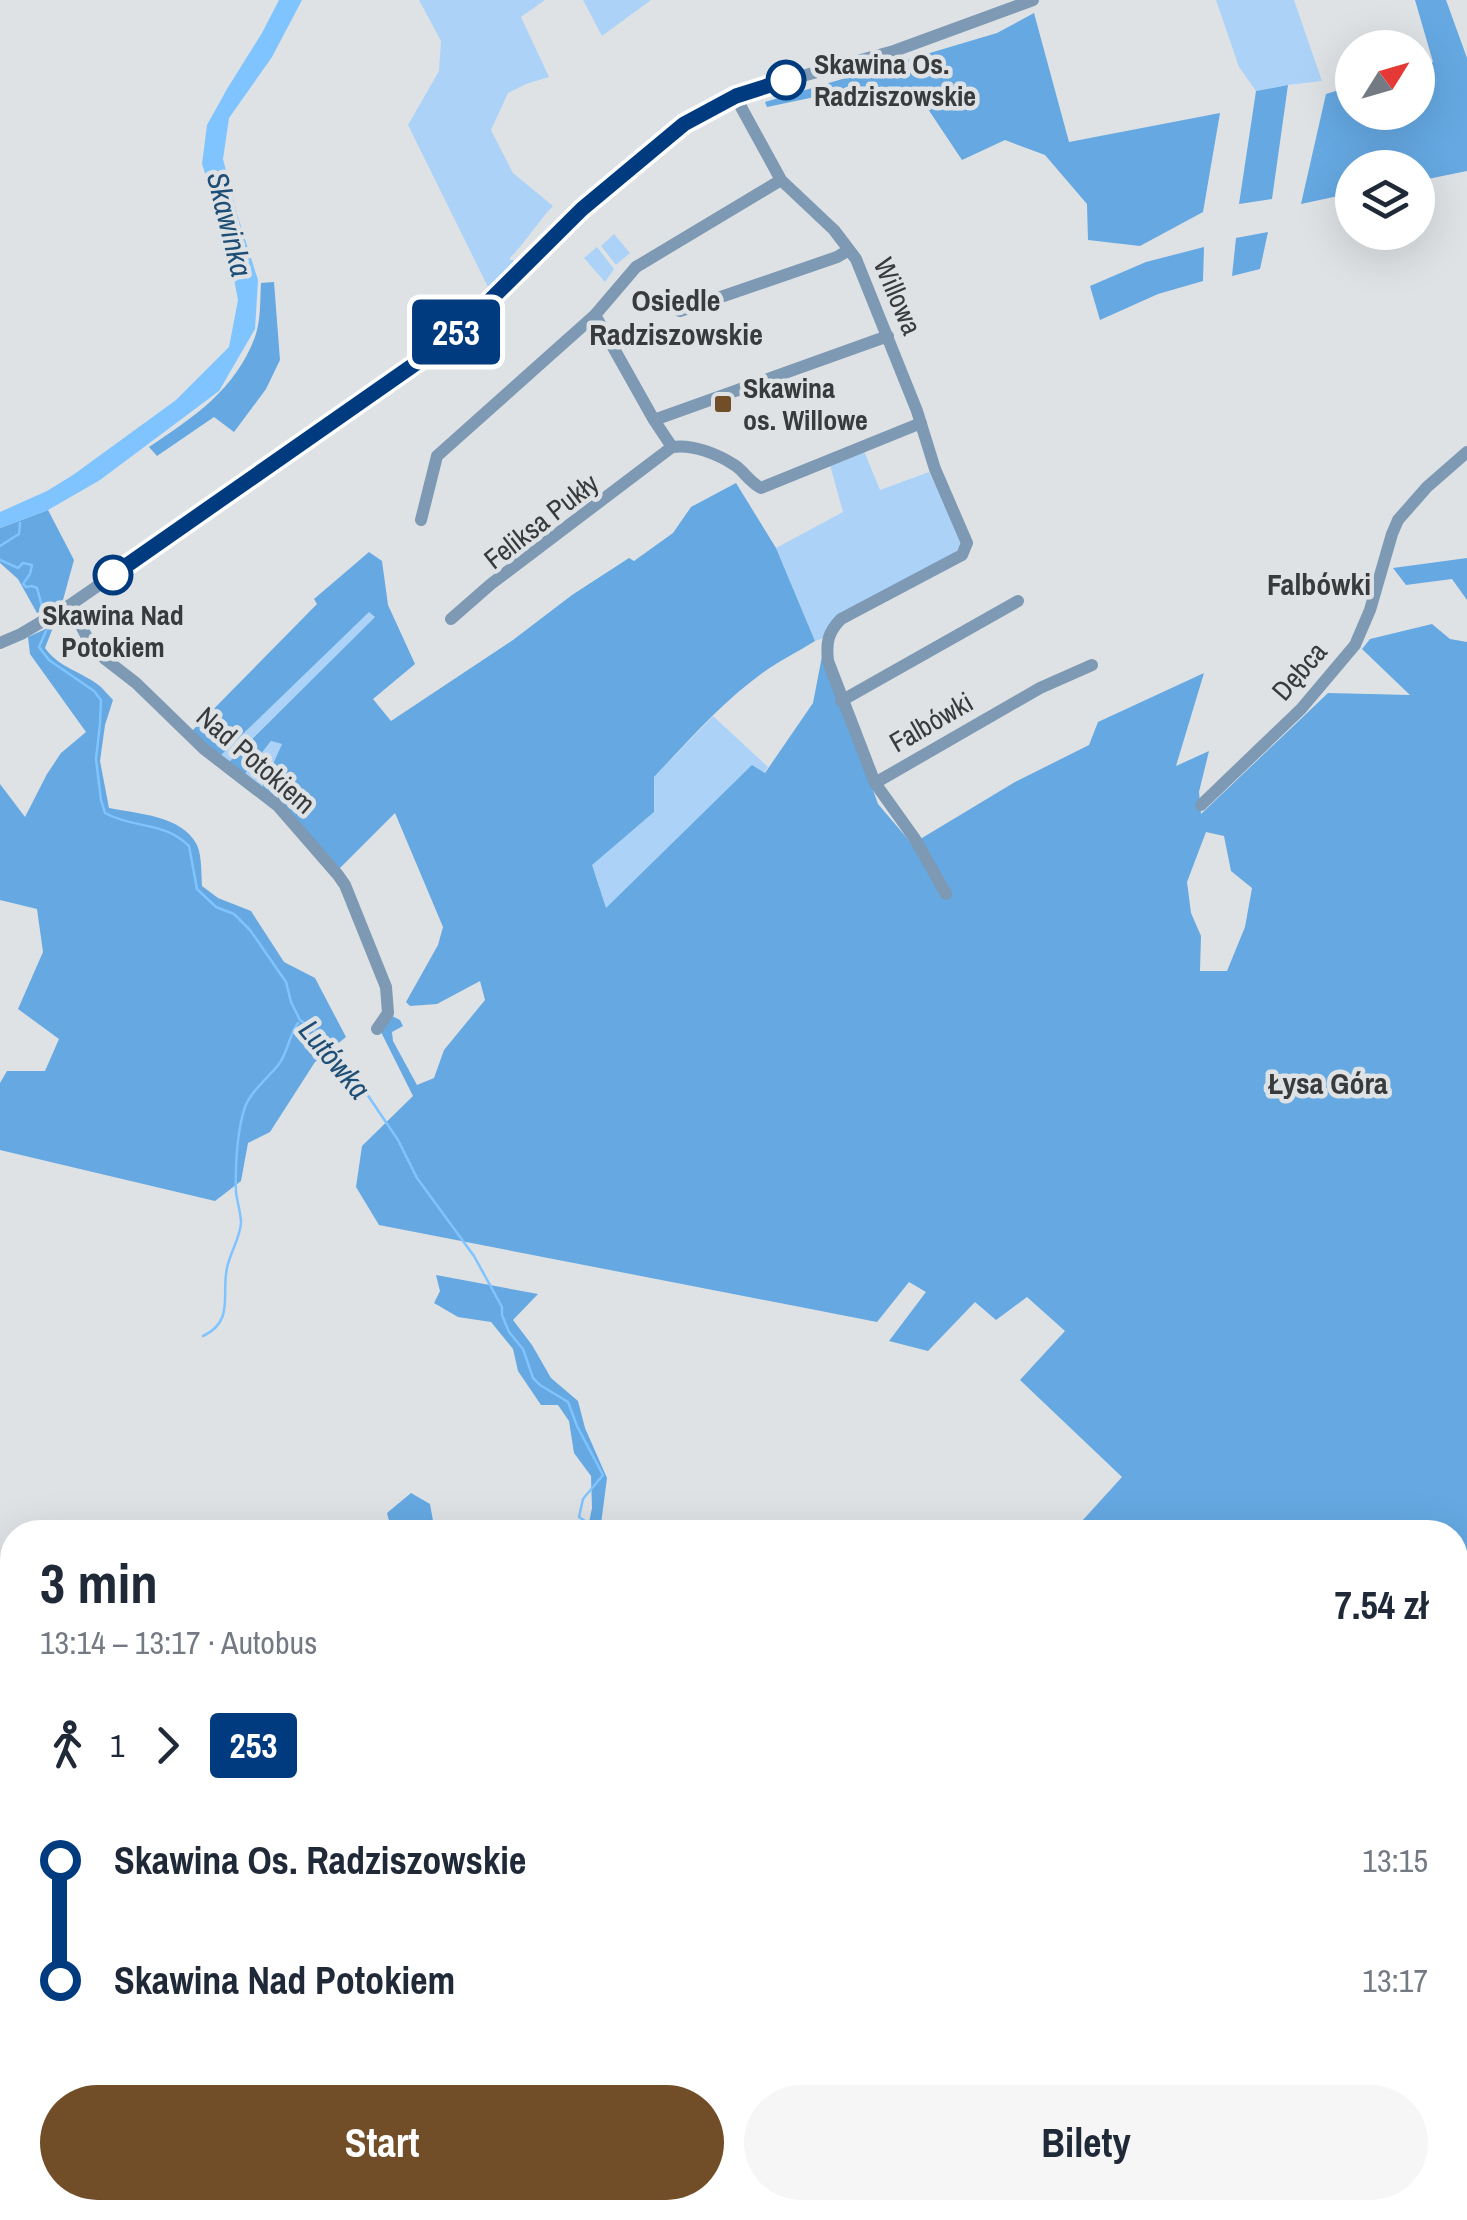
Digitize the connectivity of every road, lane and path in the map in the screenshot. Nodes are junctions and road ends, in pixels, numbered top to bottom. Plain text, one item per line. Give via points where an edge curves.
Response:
1 (1033, 0) edge
2 (1000, 6) edge
3 (736, 96) junction
4 (781, 180) junction
5 (849, 250) junction
6 (680, 311) dead end
7 (596, 316) junction
8 (888, 336) junction
9 (654, 420) junction
10 (921, 424) junction
11 (672, 447) junction
12 (1467, 452) edge
13 (421, 520) dead end
14 (968, 543) joint
15 (1018, 601) dead end
16 (70, 605) junction
17 (451, 618) dead end
18 (0, 643) edge
19 (1092, 665) dead end
20 (842, 701) junction
21 (874, 783) junction
22 (1201, 805) dead end
23 (946, 894) dead end
24 (377, 1029) dead end

1 - 2 street
2 - 3 street via 894,51
3 - 4 street, Willowa
3 - 16 street via 684,124 610,184 466,324 402,375
4 - 5 street, Willowa
4 - 7 street via 636,267
5 - 6 street
5 - 8 street, Willowa
7 - 9 street
7 - 13 street via 437,456
8 - 9 street
8 - 10 street, Willowa
9 - 11 street
10 - 11 street via 761,488 705,450
10 - 14 street, Willowa
11 - 17 street, Feliksa Pukły
12 - 22 street, Dębca via 1398,520 1354,645 1301,709
14 - 20 street, Falbówki via 962,555 830,630 828,661
15 - 20 street
16 - 18 street
16 - 24 street, Nad Potokiem via 105,660 278,806 346,885 386,987 388,1012
19 - 21 street, Falbówki
20 - 21 street, Falbówki
21 - 23 street

